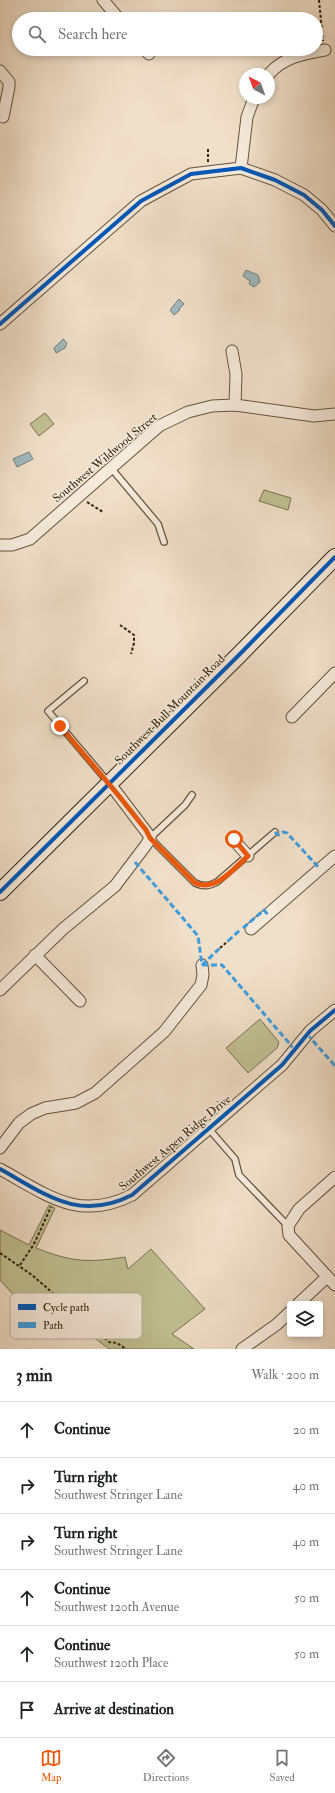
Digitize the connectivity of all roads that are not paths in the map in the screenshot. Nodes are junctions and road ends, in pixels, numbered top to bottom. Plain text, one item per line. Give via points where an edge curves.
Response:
1 (103, 0) edge
2 (113, 12) edge
3 (293, 56) edge
4 (274, 68) edge
5 (0, 71) edge
6 (252, 104) edge
7 (3, 117) dead end
8 (241, 168) junction
9 (335, 226) edge
10 (0, 324) edge
11 (232, 351) dead end
12 (235, 405) junction
13 (335, 414) edge
14 (111, 468) junction
15 (164, 542) dead end
16 (0, 545) edge
17 (335, 557) edge
18 (335, 673) edge
19 (84, 681) dead end
20 (292, 717) dead end
21 (110, 784) junction
22 (192, 795) dead end
23 (275, 832) dead end
24 (150, 838) junction
25 (234, 839) dead end
26 (248, 856) junction
27 (335, 856) edge
28 (0, 892) edge
29 (251, 929) dead end
30 (34, 955) junction
31 (202, 965) dead end
32 (0, 990) edge
33 (80, 1001) dead end
34 (335, 1010) edge
35 (209, 1129) junction
36 (0, 1148) edge
37 (0, 1169) edge
38 (335, 1177) edge
39 (288, 1226) junction
40 (327, 1277) junction
41 (335, 1285) edge
42 (301, 1301) edge
43 (287, 1315) edge
44 (242, 1349) edge

1 - 2 street
3 - 4 street
5 - 7 street via 9,87
6 - 8 street via 247,117
8 - 9 street via 275,180 304,195 322,210
8 - 10 street via 191,174 141,201
11 - 12 street via 236,374
12 - 13 street, Southwest Wildwood Street via 314,416
12 - 14 street, Southwest Wildwood Street via 188,412 162,425
14 - 15 lane via 158,524
14 - 16 street, Southwest Wildwood Street via 30,539 12,545
17 - 21 main road, Southwest Bull Mountain Road
18 - 20 street
19 - 21 lane via 48,711
21 - 24 street
21 - 28 main road, Southwest Bull Mountain Road
22 - 24 lane
23 - 26 lane
24 - 26 lane via 195,883 203,886 217,882
24 - 30 street via 135,862 115,886
25 - 26 street
27 - 29 street
30 - 32 street
30 - 33 street
31 - 36 street via 201,985 164,1032 95,1093 76,1103 45,1108 31,1114 19,1123
34 - 35 street, Southwest Aspen Ridge Drive via 310,1031 282,1066
35 - 37 street, Southwest Aspen Ridge Drive via 132,1195 108,1205 88,1207 68,1204
35 - 39 lane via 235,1159 239,1175
38 - 39 street via 299,1209
39 - 40 street via 289,1235
40 - 41 street
40 - 42 street
43 - 44 street

